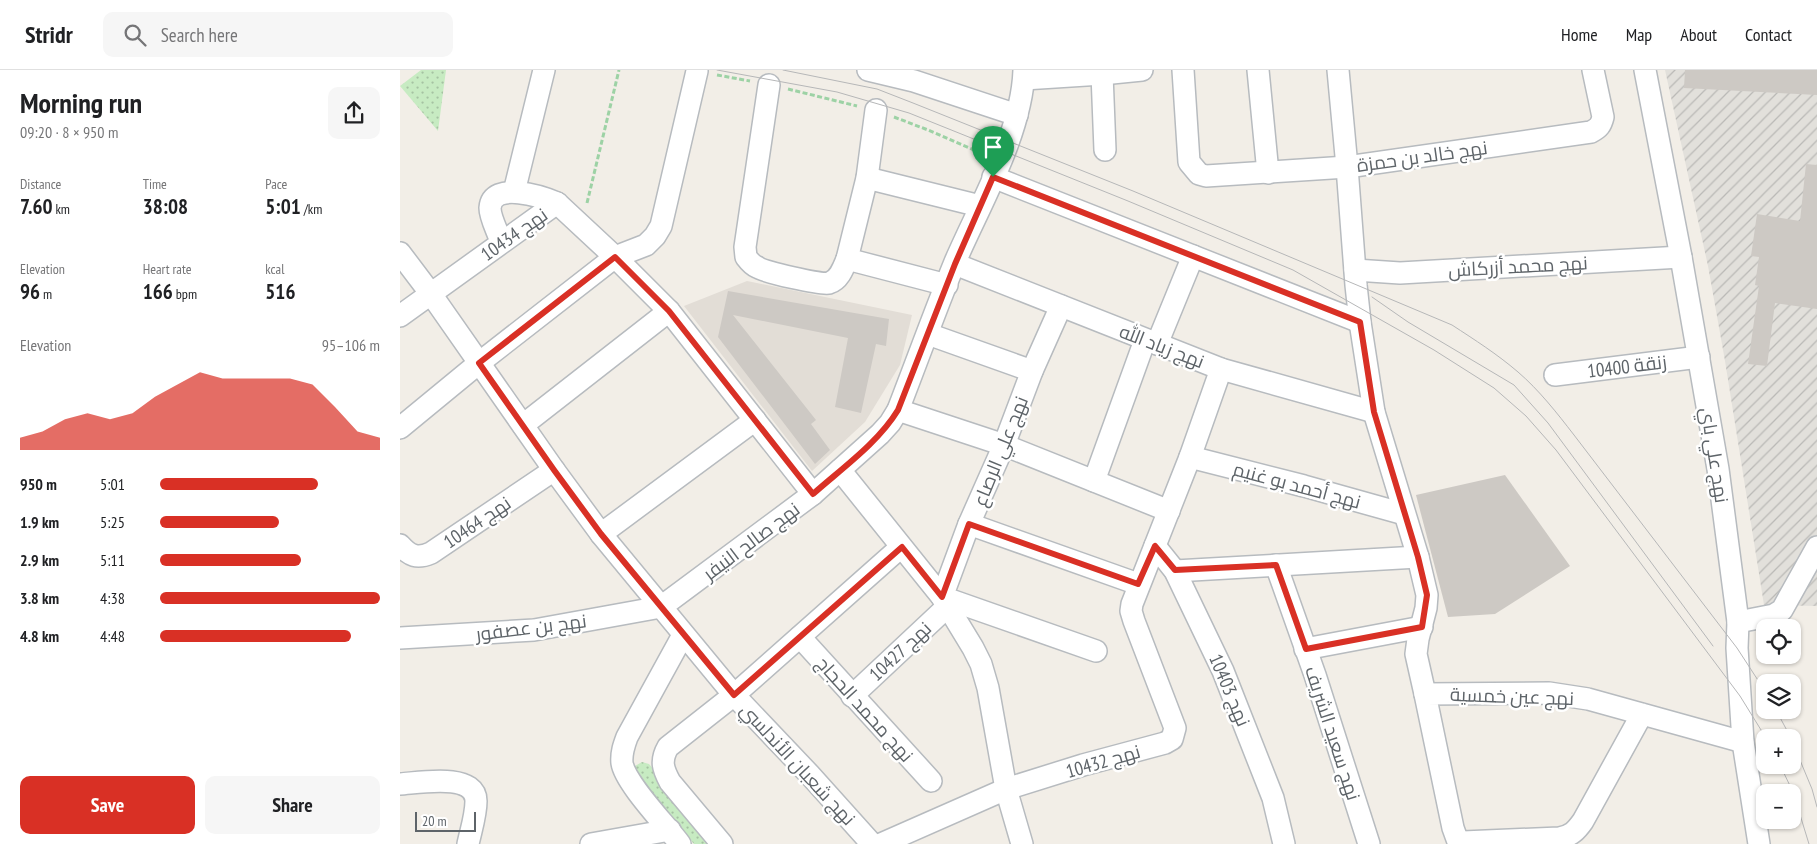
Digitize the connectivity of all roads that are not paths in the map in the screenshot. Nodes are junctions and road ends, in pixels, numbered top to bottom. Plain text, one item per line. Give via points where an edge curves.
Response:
1 (544, 70) edge
2 (868, 70) edge
3 (1142, 70) edge
4 (1183, 70) edge
5 (1258, 70) edge
6 (1338, 70) edge
7 (1593, 70) edge
8 (1645, 70) edge
9 (697, 71) edge
10 (1110, 72) edge
11 (916, 75) edge
12 (1024, 75) edge
13 (769, 85) road end
14 (876, 110) road end
15 (1017, 115) junction
16 (1105, 150) dead end
17 (1347, 167) junction
18 (997, 169) junction
19 (1268, 173) junction
20 (867, 178) junction
21 (514, 192) junction
22 (557, 203) junction
23 (980, 206) junction
24 (501, 242) junction
25 (400, 253) edge
26 (1193, 256) junction
27 (1681, 256) junction
28 (615, 257) junction
29 (847, 259) junction
30 (955, 264) junction
31 (1355, 270) junction
32 (947, 285) junction
33 (431, 294) junction
34 (1061, 306) junction
35 (669, 311) junction
36 (400, 316) edge
37 (1360, 322) junction
38 (928, 334) junction
39 (1151, 342) junction
40 (1699, 357) junction
41 (479, 363) junction
42 (1221, 369) junction
43 (1032, 371) junction
44 (1555, 375) dead end
45 (898, 410) junction
46 (1374, 412) junction
47 (755, 420) junction
48 (522, 425) junction
49 (400, 428) edge
50 (1004, 445) junction
51 (1190, 456) junction
52 (554, 470) junction
53 (840, 470) junction
54 (1094, 481) junction
55 (813, 494) junction
56 (1169, 512) junction
57 (1404, 514) junction
58 (969, 524) junction
59 (601, 534) junction
60 (400, 545) edge
61 (1155, 546) junction
62 (902, 547) junction
63 (1817, 547) edge
64 (1418, 557) junction
65 (1276, 565) junction
66 (1175, 570) junction
67 (1138, 584) junction
68 (945, 602) junction
69 (661, 607) junction
70 (1738, 622) junction
71 (1422, 627) junction
72 (683, 635) junction
73 (800, 637) junction
74 (400, 638) edge
75 (1306, 649) junction
76 (1096, 651) dead end
77 (1424, 694) junction
78 (734, 695) junction
79 (852, 696) junction
80 (1642, 714) junction
81 (1743, 742) junction
82 (931, 781) dead end
83 (400, 784) edge
84 (1006, 790) junction
85 (675, 837) edge
86 (468, 844) edge
87 (591, 844) edge
88 (722, 844) edge
89 (872, 844) edge
90 (881, 844) edge
91 (1022, 844) edge
92 (1284, 844) edge
93 (1369, 844) edge
94 (1759, 844) edge

1 - 21 street
2 - 11 street
3 - 10 street
4 - 19 street, نهج خالد بن حمزة via 1189,162 1198,174
5 - 19 street
6 - 17 street
7 - 17 street, نهج خالد بن حمزة via 1603,117 1602,124 1591,132
8 - 27 street, نهج علي باي
9 - 28 street via 661,226 646,245
10 - 12 street
10 - 16 street
11 - 15 street
12 - 15 street, نهج صالح النيفر
13 - 29 street via 746,257 758,268 827,284 841,273
14 - 20 street
15 - 18 street, نهج صالح النيفر
17 - 19 street, نهج خالد بن حمزة
17 - 31 street
18 - 23 street, نهج صالح النيفر
18 - 26 street
20 - 23 street
20 - 29 street
21 - 22 street
21 - 24 street via 498,196 491,204 490,211
22 - 24 street, نهج 10434
22 - 28 street, نهج 10434
23 - 30 street, نهج صالح النيفر
24 - 33 street, نهج 10434
25 - 33 street, نهج شعبان الأندلسي
26 - 37 street
26 - 39 street
27 - 31 street, نهج محمد أزركاش via 1400,273
27 - 40 street, نهج علي باي
28 - 35 street, نهج 10434
28 - 41 street
29 - 32 street
30 - 32 street, نهج صالح النيفر
30 - 34 street, نهج زياد الله
31 - 37 street
32 - 38 street, نهج صالح النيفر
33 - 36 street, نهج 10434
33 - 41 street, نهج شعبان الأندلسي
34 - 39 street, نهج زياد الله
34 - 43 street, نهج علي الرصاع
35 - 47 street, نهج 10434
35 - 48 street
37 - 46 street
38 - 43 street
38 - 45 street, نهج صالح النيفر
39 - 42 street, نهج زياد الله
39 - 54 street
40 - 44 street, زنقة 10400
40 - 70 street, نهج علي باي
41 - 48 street, نهج شعبان الأندلسي
41 - 49 street
42 - 46 street, نهج زياد الله
42 - 51 street
43 - 50 street, نهج علي الرصاع
45 - 50 street
45 - 53 street, نهج صالح النيفر via 880,434
46 - 57 street
47 - 55 street, نهج 10434
47 - 59 street
48 - 52 street, نهج شعبان الأندلسي
50 - 54 street
50 - 58 street, نهج علي الرصاع
51 - 56 street
51 - 57 street, نهج أحمد بو غنيم
52 - 59 street, نهج شعبان الأندلسي
52 - 60 street, نهج 10464 via 431,553 421,557 410,554
53 - 55 street, نهج صالح النيفر
53 - 62 street
54 - 56 street
55 - 69 street, نهج صالح النيفر
56 - 61 street
57 - 64 street
58 - 67 street
58 - 68 street, نهج علي الرصاع
59 - 69 street, نهج شعبان الأندلسي
61 - 66 street, نهج 10403
61 - 67 street
62 - 68 street
62 - 73 street
63 - 70 street via 1782,610 1774,615
64 - 65 street
64 - 71 street via 1427,595
65 - 66 street
65 - 75 street, نهج سعيد الشريف
66 - 92 street, نهج 10403 via 1223,671 1266,778 1279,816
67 - 84 street, نهج 10432 via 1131,611 1175,728 1172,739
68 - 76 street
68 - 79 street, نهج 10427
68 - 84 street via 981,664
69 - 72 street, نهج شعبان الأندلسي
69 - 74 street, نهج بن عصفور via 534,630
70 - 81 street, نهج علي باي
71 - 75 street
71 - 77 street via 1416,654
72 - 78 street, نهج شعبان الأندلسي
72 - 85 street via 622,750 622,764 628,780
73 - 78 street
73 - 79 street, نهج محمد الحجاج
75 - 93 street, نهج سعيد الشريف
77 - 80 street, نهج عين خمسية via 1549,693 1588,699
77 - 80 street, نهج عين خمسية via 1453,828 1457,839 1463,842 1569,836 1583,821
78 - 88 street via 668,747 662,762 670,782
78 - 89 street, نهج شعبان الأندلسي
79 - 82 street, نهج محمد الحجاج
80 - 81 street, نهج عين خمسية
81 - 94 street, نهج علي باي
83 - 86 street via 461,782 467,785 476,800
84 - 90 street, نهج 10432
84 - 91 street
85 - 87 street

